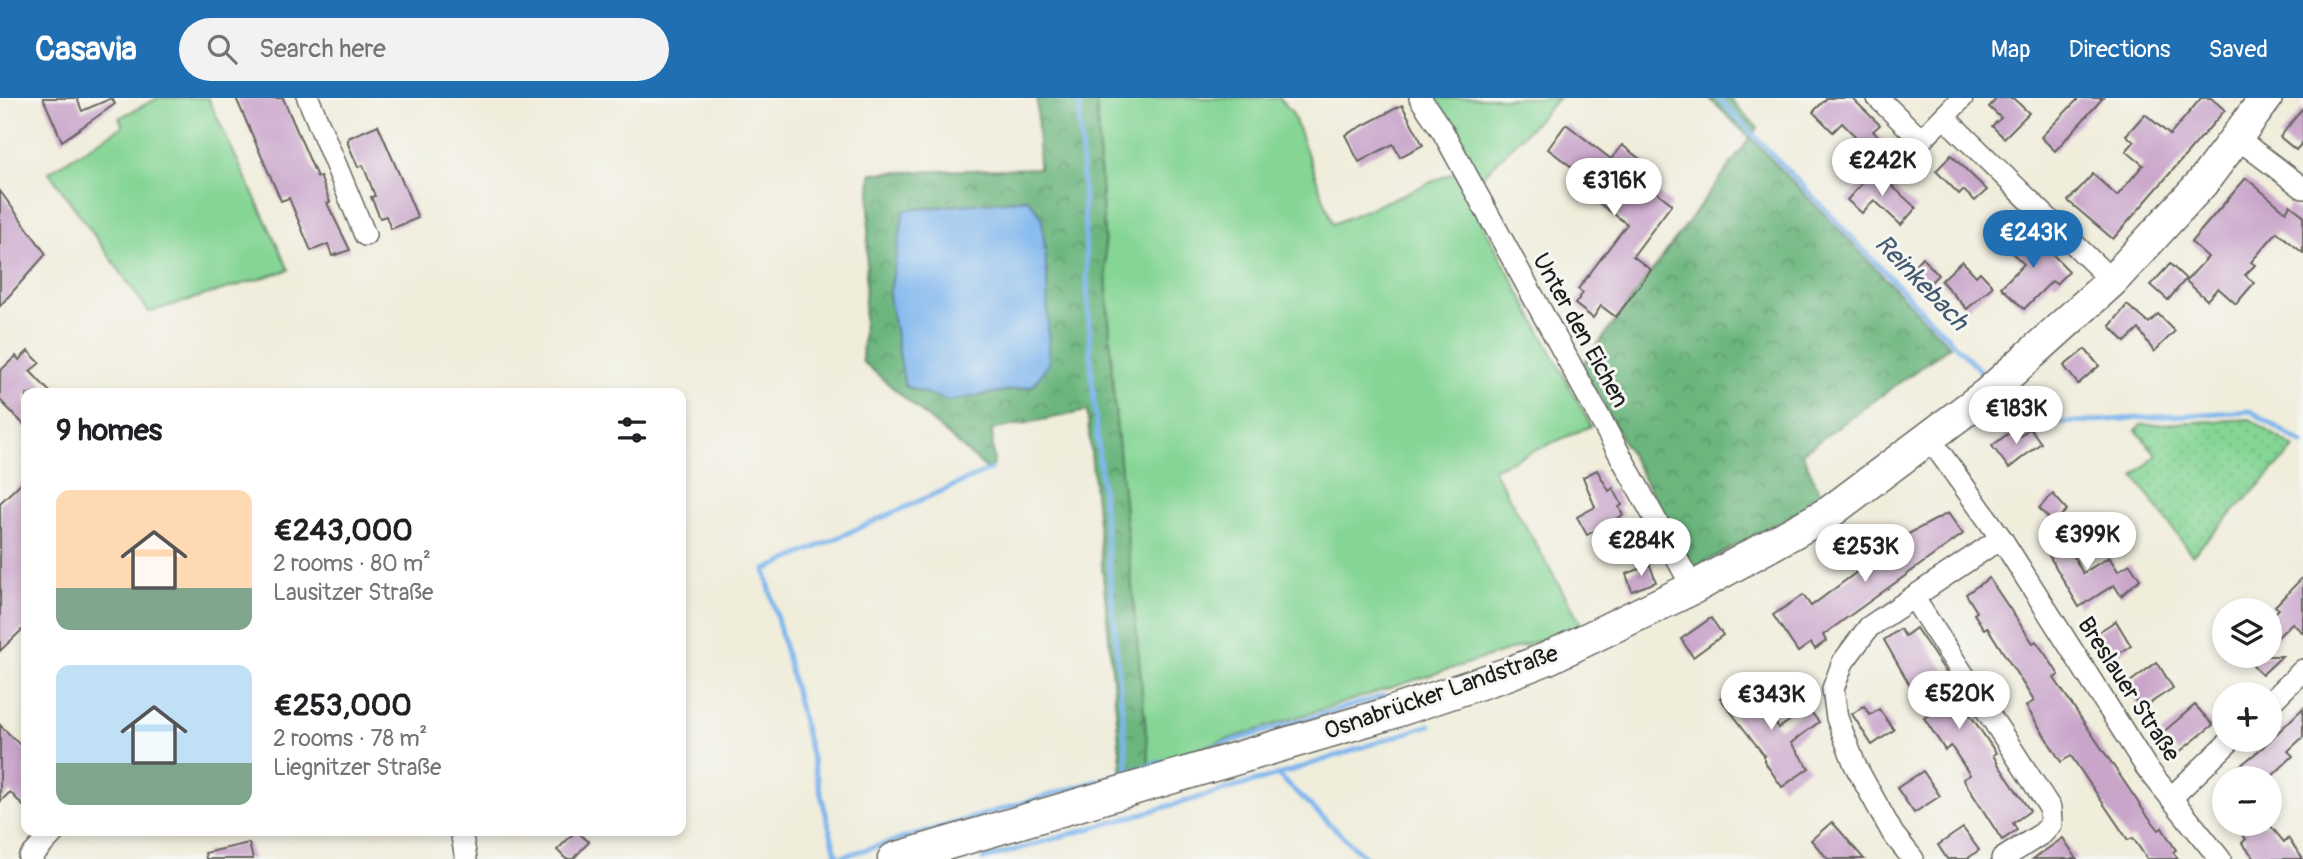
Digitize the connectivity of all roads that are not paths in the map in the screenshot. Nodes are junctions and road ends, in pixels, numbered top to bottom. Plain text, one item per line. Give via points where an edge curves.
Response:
1 (308, 98) edge
2 (1420, 98) edge
3 (1878, 98) edge
4 (1962, 98) edge
5 (2266, 98) edge
6 (1944, 117) junction
7 (2237, 138) junction
8 (1922, 140) junction
9 (1891, 171) dead end
10 (2303, 188) edge
11 (365, 235) dead end
12 (2112, 281) junction
13 (1930, 439) junction
14 (2001, 538) junction
15 (1693, 588) junction
16 (1913, 597) junction
17 (2303, 670) edge
18 (2282, 691) edge
19 (2219, 752) edge
20 (2171, 798) junction
21 (50, 836) edge
22 (462, 836) edge
23 (29, 859) edge
24 (467, 859) edge
25 (894, 859) edge
26 (1913, 859) edge
27 (2002, 859) edge
28 (2220, 859) edge

1 - 11 street
2 - 15 street, Unter den Eichen via 1443,132
3 - 8 street
4 - 6 street
5 - 7 street, Osnabrücker Landstraße
6 - 8 street
6 - 12 street
7 - 10 street
7 - 12 street, Osnabrücker Landstraße
8 - 9 street
12 - 13 street, Osnabrücker Landstraße
13 - 14 street, Breslauer Straße
13 - 15 street, Osnabrücker Landstraße via 1830,512
14 - 16 street
14 - 20 street, Breslauer Straße via 2146,767
15 - 25 street, Osnabrücker Landstraße via 1507,674 1384,715
16 - 26 street via 1854,643 1833,689 1837,718 1855,765 1893,834
16 - 27 street via 2050,808 2051,824 2043,833
17 - 18 street
19 - 20 street
20 - 28 street, Breslauer Straße
21 - 23 street
22 - 24 street

